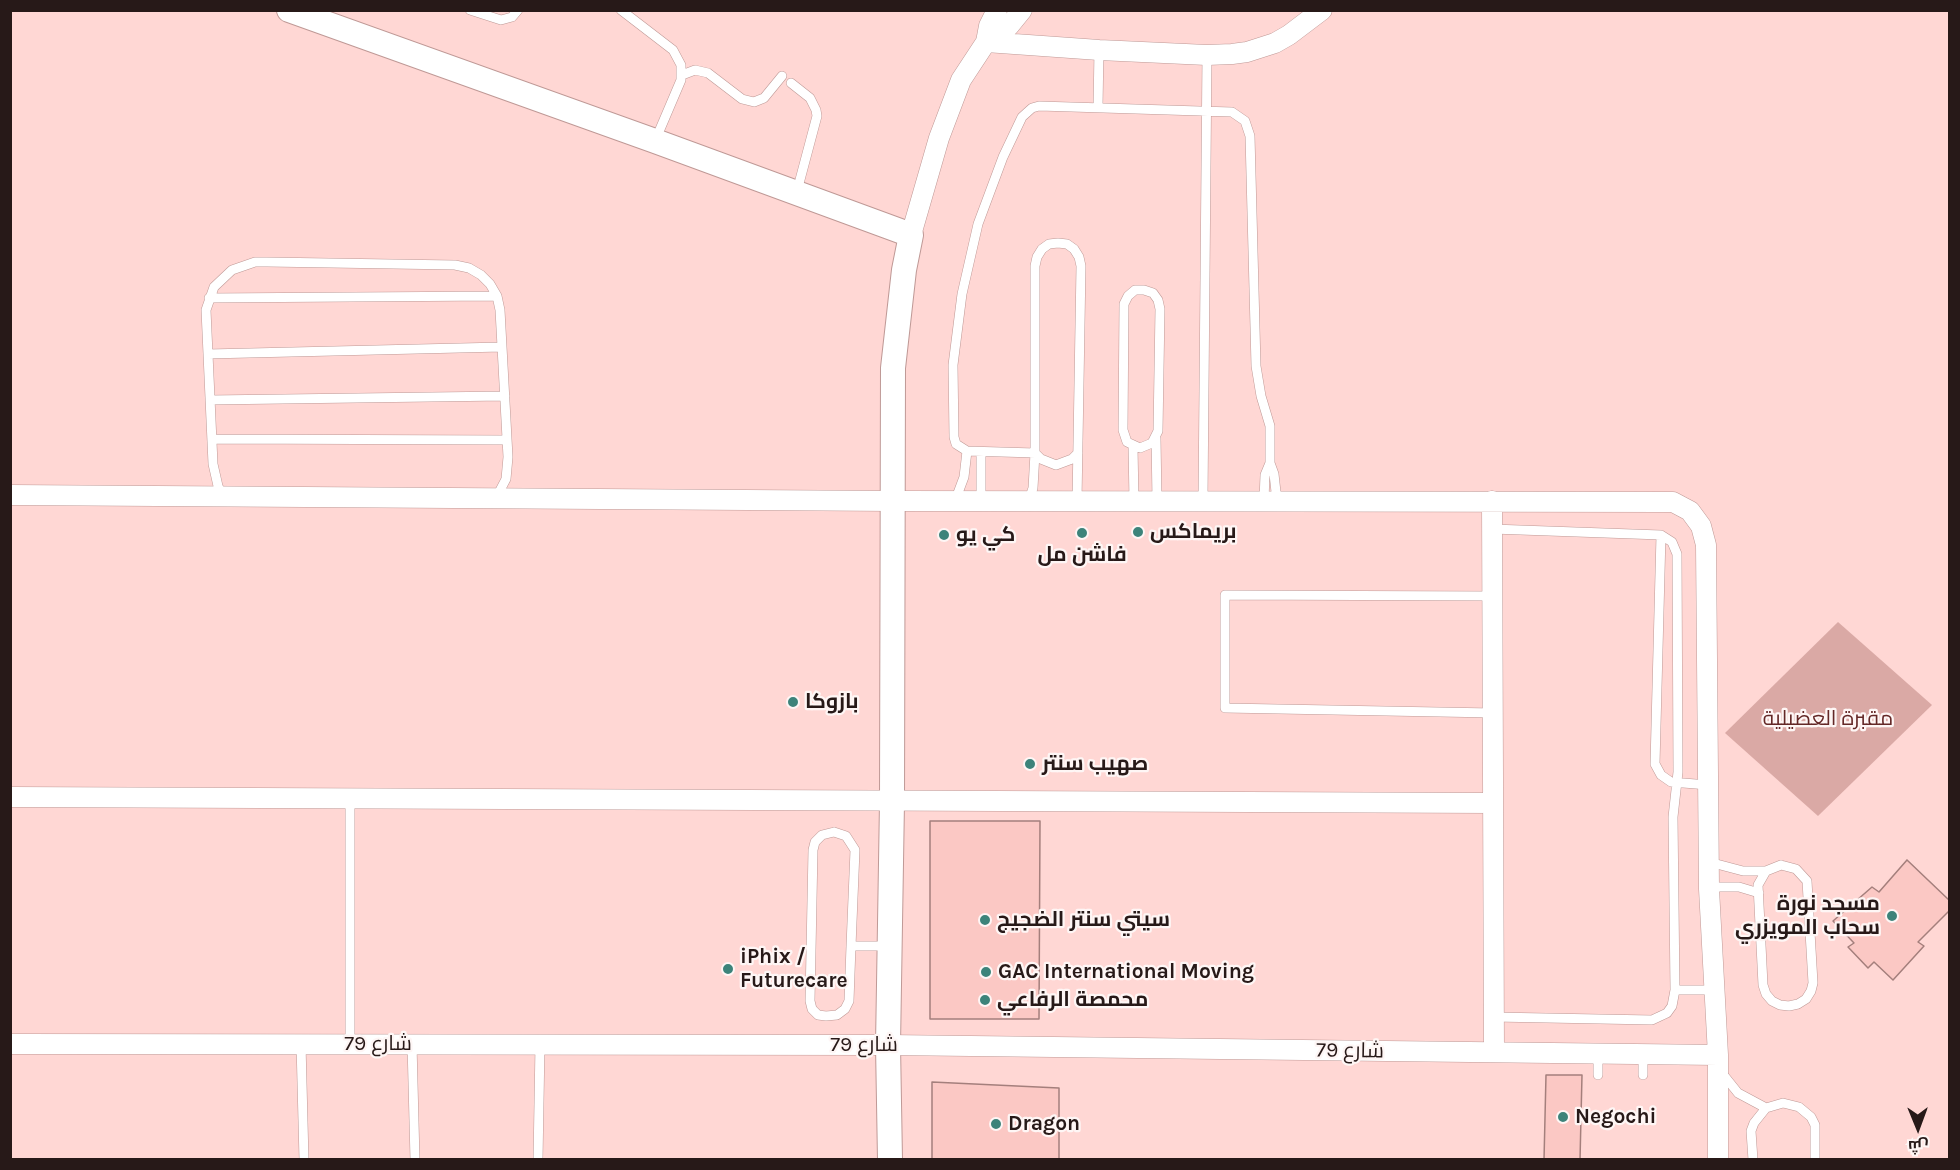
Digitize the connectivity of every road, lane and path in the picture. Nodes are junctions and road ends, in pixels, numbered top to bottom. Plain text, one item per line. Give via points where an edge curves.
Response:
1 (470, 10) edge
2 (518, 10) edge
3 (621, 10) edge
4 (997, 10) edge
5 (1022, 10) edge
6 (1322, 10) edge
7 (299, 12) edge
8 (986, 42) junction
9 (1100, 50) junction
10 (1207, 55) junction
11 (682, 75) junction
12 (782, 76) dead end
13 (791, 83) dead end
14 (1098, 107) junction
15 (1206, 111) junction
16 (655, 141) junction
17 (796, 193) junction
18 (911, 236) junction
19 (497, 296) junction
20 (209, 298) junction
21 (502, 347) junction
22 (208, 354) junction
23 (505, 396) junction
24 (210, 400) junction
25 (1156, 438) junction
26 (212, 440) junction
27 (507, 440) junction
28 (1133, 446) junction
29 (967, 452) junction
30 (981, 452) junction
31 (1035, 453) junction
32 (1078, 453) junction
33 (10, 495) edge
34 (223, 496) junction
35 (496, 498) junction
36 (981, 500) junction
37 (1029, 500) junction
38 (1157, 500) junction
39 (1203, 500) junction
40 (894, 501) junction
41 (955, 501) junction
42 (1077, 501) junction
43 (1134, 501) junction
44 (1270, 501) junction
45 (1492, 501) junction
46 (1492, 530) junction
47 (1661, 535) junction
48 (1492, 596) junction
49 (1493, 713) junction
50 (1677, 784) junction
51 (1708, 785) junction
52 (10, 797) edge
53 (350, 799) junction
54 (892, 802) junction
55 (1493, 803) junction
56 (1709, 862) junction
57 (1766, 871) junction
58 (1709, 890) junction
59 (1759, 893) junction
60 (851, 946) junction
61 (890, 946) junction
62 (1675, 990) junction
63 (1714, 990) junction
64 (1494, 1017) junction
65 (10, 1044) edge
66 (301, 1044) junction
67 (350, 1044) junction
68 (412, 1044) junction
69 (540, 1045) junction
70 (888, 1045) junction
71 (1494, 1052) junction
72 (1598, 1054) junction
73 (1643, 1054) junction
74 (1718, 1061) junction
75 (1598, 1075) dead end
76 (1643, 1075) dead end
77 (1766, 1108) junction
78 (303, 1160) edge
79 (415, 1160) edge
80 (538, 1160) edge
81 (890, 1160) edge
82 (1718, 1160) edge
83 (1753, 1160) edge
84 (1815, 1160) edge

1 - 2 lane via 501,20
3 - 11 lane via 673,50
4 - 8 street
5 - 8 street via 1010,26
6 - 10 street via 1275,43 1247,52
7 - 16 street
8 - 9 street
8 - 18 street via 961,80 929,167
9 - 10 street
9 - 14 lane
10 - 15 lane
11 - 12 lane via 695,70 708,73 742,99 754,102 764,98
11 - 16 lane
13 - 17 lane via 810,98 817,116
14 - 15 lane
14 - 29 lane via 1039,106 1026,112 990,190 969,259 956,330 954,437
15 - 39 lane
15 - 44 lane via 1232,112 1249,128 1256,366 1270,426 1270,463 1265,475
16 - 17 street
17 - 18 street
18 - 40 street via 893,368
19 - 20 lane
19 - 20 lane via 481,274 455,265 255,262 222,277
19 - 21 lane
20 - 22 lane
21 - 22 lane
21 - 23 lane
22 - 24 lane
23 - 24 lane
23 - 27 lane
24 - 26 lane
25 - 28 lane via 1146,447
25 - 28 lane via 1160,309 1153,293 1135,291 1124,304 1123,430
25 - 38 lane
26 - 27 lane
26 - 34 lane via 215,475
27 - 35 lane via 506,479
28 - 43 lane
29 - 30 lane
29 - 41 lane via 964,477
30 - 31 lane
30 - 36 lane
31 - 32 lane via 1056,465
31 - 32 lane via 1035,266 1042,249 1058,243 1074,249 1081,266
31 - 37 lane
32 - 42 lane
33 - 34 street
34 - 35 street
35 - 40 street
36 - 37 street
36 - 41 street
37 - 42 street
38 - 39 street
38 - 43 street
39 - 44 street
40 - 41 street
40 - 54 street
42 - 43 street
44 - 45 street
45 - 46 street
45 - 51 street via 1673,502 1690,511 1701,526 1706,545
46 - 47 lane
46 - 48 street
47 - 50 lane via 1672,542 1677,554
47 - 50 lane via 1655,764 1665,779
48 - 49 street
48 - 49 lane via 1225,595 1225,708
49 - 55 street
50 - 51 lane
50 - 62 lane via 1673,817
51 - 56 street
52 - 53 street
53 - 54 street
53 - 67 lane
54 - 55 street
54 - 61 street
55 - 64 street
56 - 57 lane via 1743,872
56 - 58 street
57 - 59 lane via 1758,885
57 - 59 lane via 1789,866 1807,881 1813,983 1806,999 1798,1004 1780,1005 1766,994
58 - 59 lane via 1729,886
58 - 63 street
60 - 60 lane via 855,850 846,836 834,832 822,835 813,850 810,1001 818,1015 837,1015 849,1001
60 - 61 lane
61 - 70 street
62 - 63 lane
62 - 64 lane via 1667,1013 1652,1020
63 - 74 street
64 - 71 street
65 - 66 street, شارع 79
66 - 67 street, شارع 79
66 - 78 lane
67 - 68 street, شارع 79
68 - 69 street, شارع 79
68 - 79 lane
69 - 70 street, شارع 79
69 - 80 lane
70 - 71 street, شارع 79
70 - 81 street
71 - 72 street, شارع 79
72 - 73 street, شارع 79
72 - 75 lane
73 - 74 street, شارع 79
73 - 76 lane
74 - 77 lane via 1738,1093
74 - 82 street
77 - 83 lane via 1751,1131
77 - 84 lane via 1783,1103 1806,1111 1815,1125

